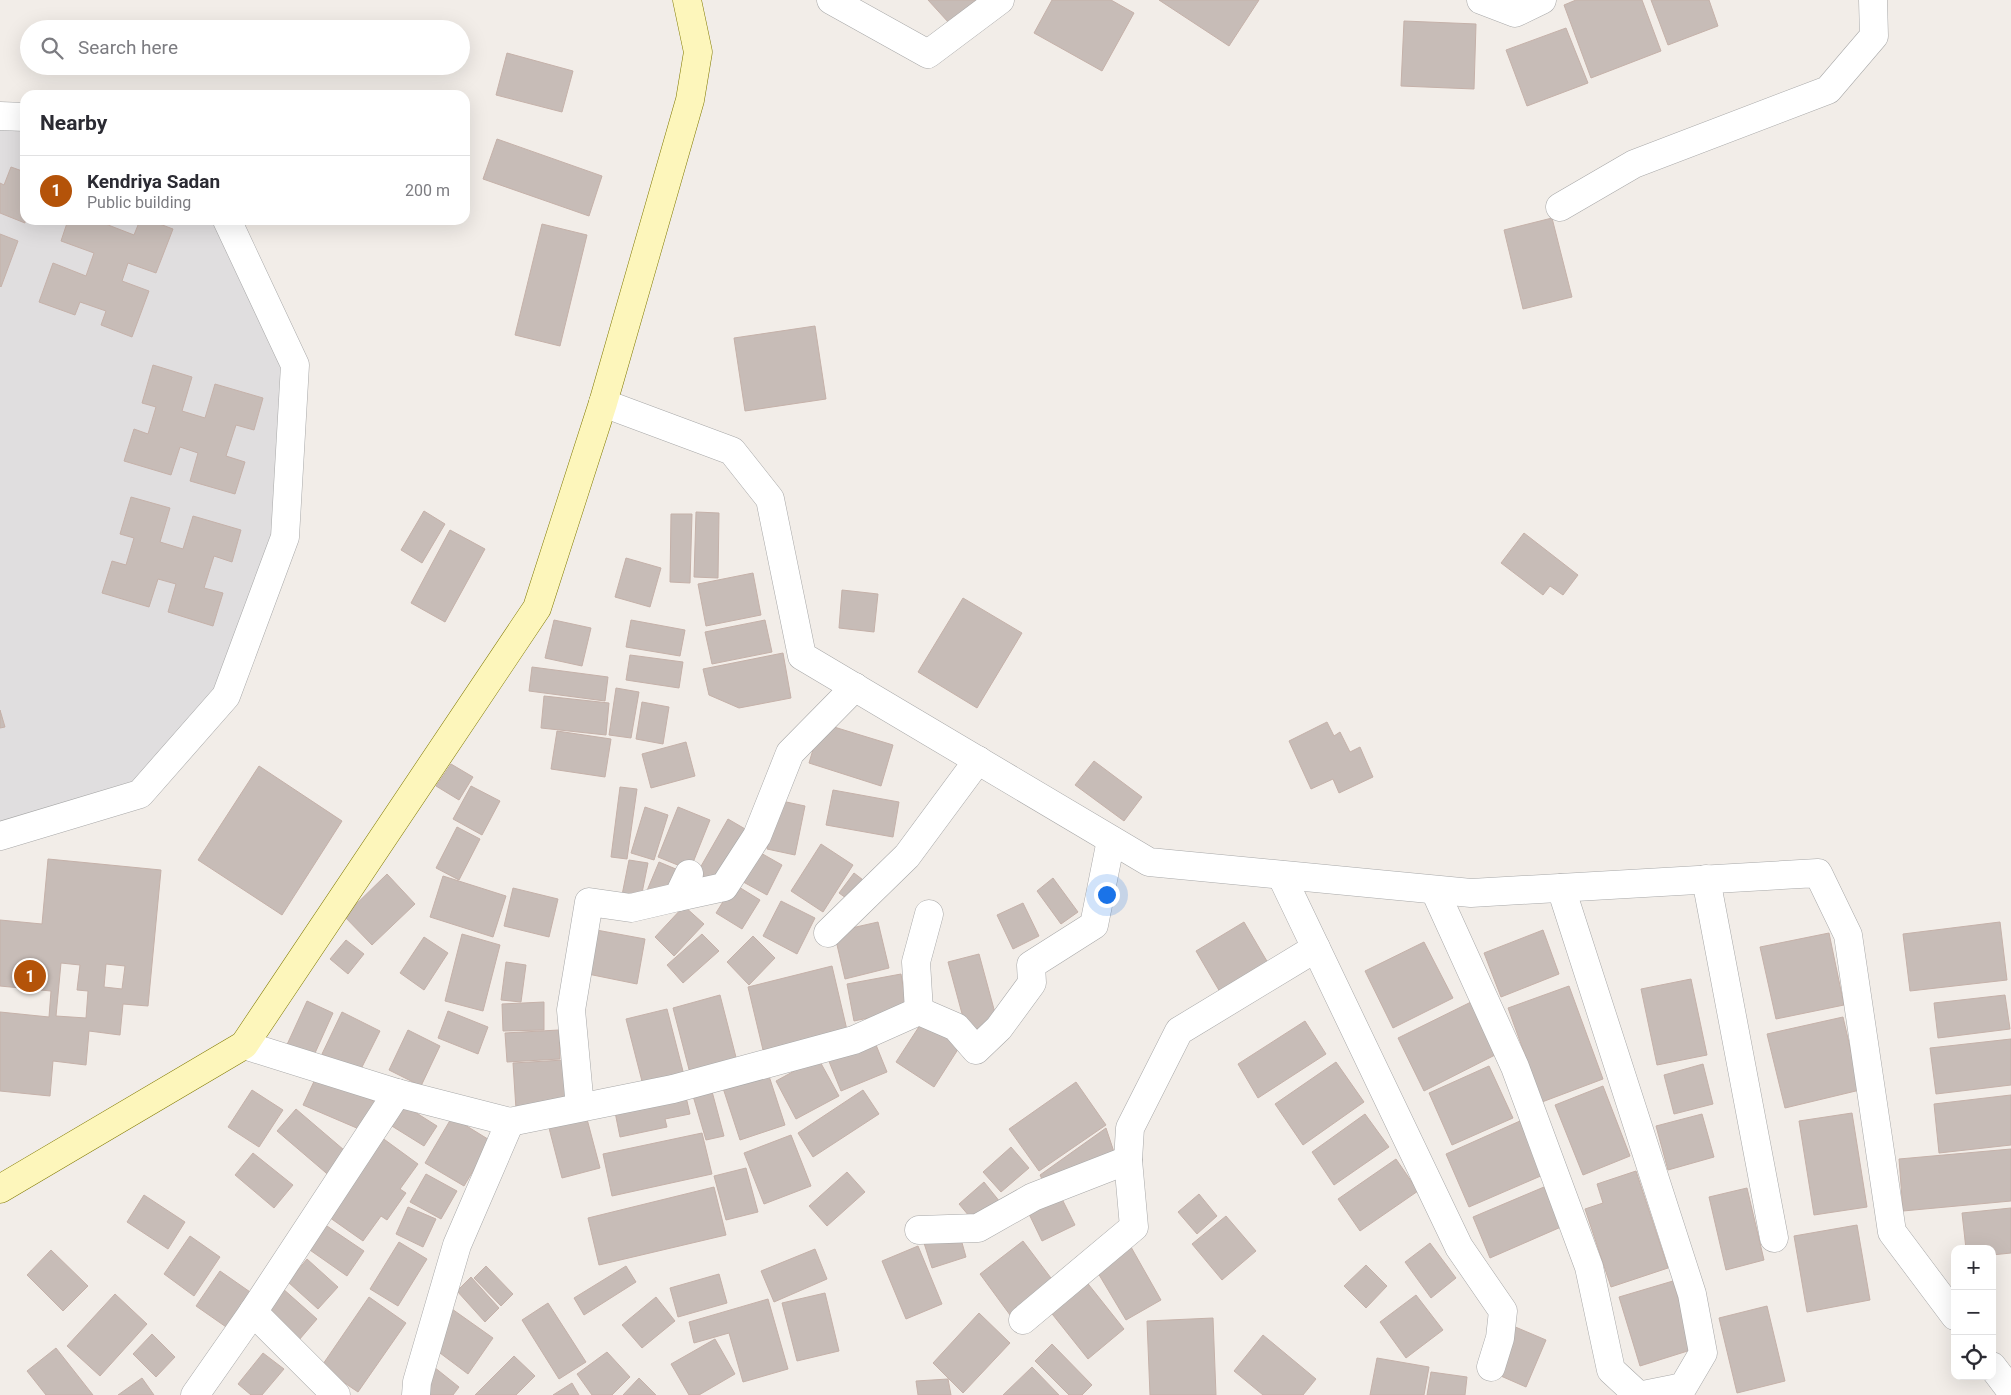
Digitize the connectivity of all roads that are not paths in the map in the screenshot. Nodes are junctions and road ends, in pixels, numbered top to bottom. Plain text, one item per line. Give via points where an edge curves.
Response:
1 (687, 0) edge
2 (831, 0) edge
3 (1000, 0) edge
4 (1481, 0) edge
5 (1542, 0) edge
6 (1872, 0) edge
7 (0, 116) edge
8 (20, 117) edge
9 (1560, 207) dead end
10 (229, 225) edge
11 (603, 403) junction
12 (855, 687) junction
13 (978, 760) junction
14 (0, 836) edge
15 (1111, 840) junction
16 (1281, 875) junction
17 (1706, 879) junction
18 (1561, 888) junction
19 (1435, 891) junction
20 (929, 914) dead end
21 (828, 933) dead end
22 (1316, 948) junction
23 (919, 1011) junction
24 (244, 1046) junction
25 (397, 1093) junction
26 (580, 1107) junction
27 (510, 1122) junction
28 (1128, 1160) junction
29 (0, 1189) edge
30 (919, 1230) dead end
31 (1774, 1238) dead end
32 (1951, 1311) edge
33 (253, 1312) junction
34 (1022, 1320) dead end
35 (1491, 1367) dead end
36 (1996, 1371) edge
37 (2011, 1391) edge
38 (195, 1395) edge
39 (336, 1395) edge
40 (416, 1395) edge
41 (1638, 1395) edge
42 (1643, 1395) edge

1 - 11 street via 698,52 690,100
2 - 3 street via 928,54
4 - 5 street via 1515,13
6 - 9 street via 1874,36 1828,90 1634,164
7 - 8 street
10 - 14 street via 295,365 285,537 226,696 140,794
11 - 12 street via 732,451 770,499 802,656
11 - 24 street via 537,608
12 - 13 street
12 - 26 street via 790,752 757,836 724,887 683,885 631,908 589,902 571,1010
13 - 15 street
13 - 21 street via 907,856
15 - 16 street via 1149,862
15 - 23 street via 1094,925 1031,965 1032,983 999,1028 976,1050 956,1026
16 - 19 street
16 - 22 street
17 - 18 street
17 - 31 street
17 - 32 street via 1818,873 1848,935 1892,1232
18 - 19 street via 1471,893
18 - 42 street via 1692,1294 1703,1354 1683,1387
19 - 41 street via 1515,1067 1589,1267 1611,1370
20 - 23 street via 916,962
22 - 28 street via 1179,1031 1130,1128
22 - 35 street via 1459,1247 1503,1311 1500,1338
23 - 26 street via 854,1040 674,1089
24 - 25 street
24 - 29 street
25 - 27 street
25 - 33 street
26 - 27 street
27 - 40 street via 457,1245
28 - 30 street via 1033,1197 978,1228
28 - 34 street via 1134,1227
33 - 38 street
33 - 39 street
36 - 37 street

